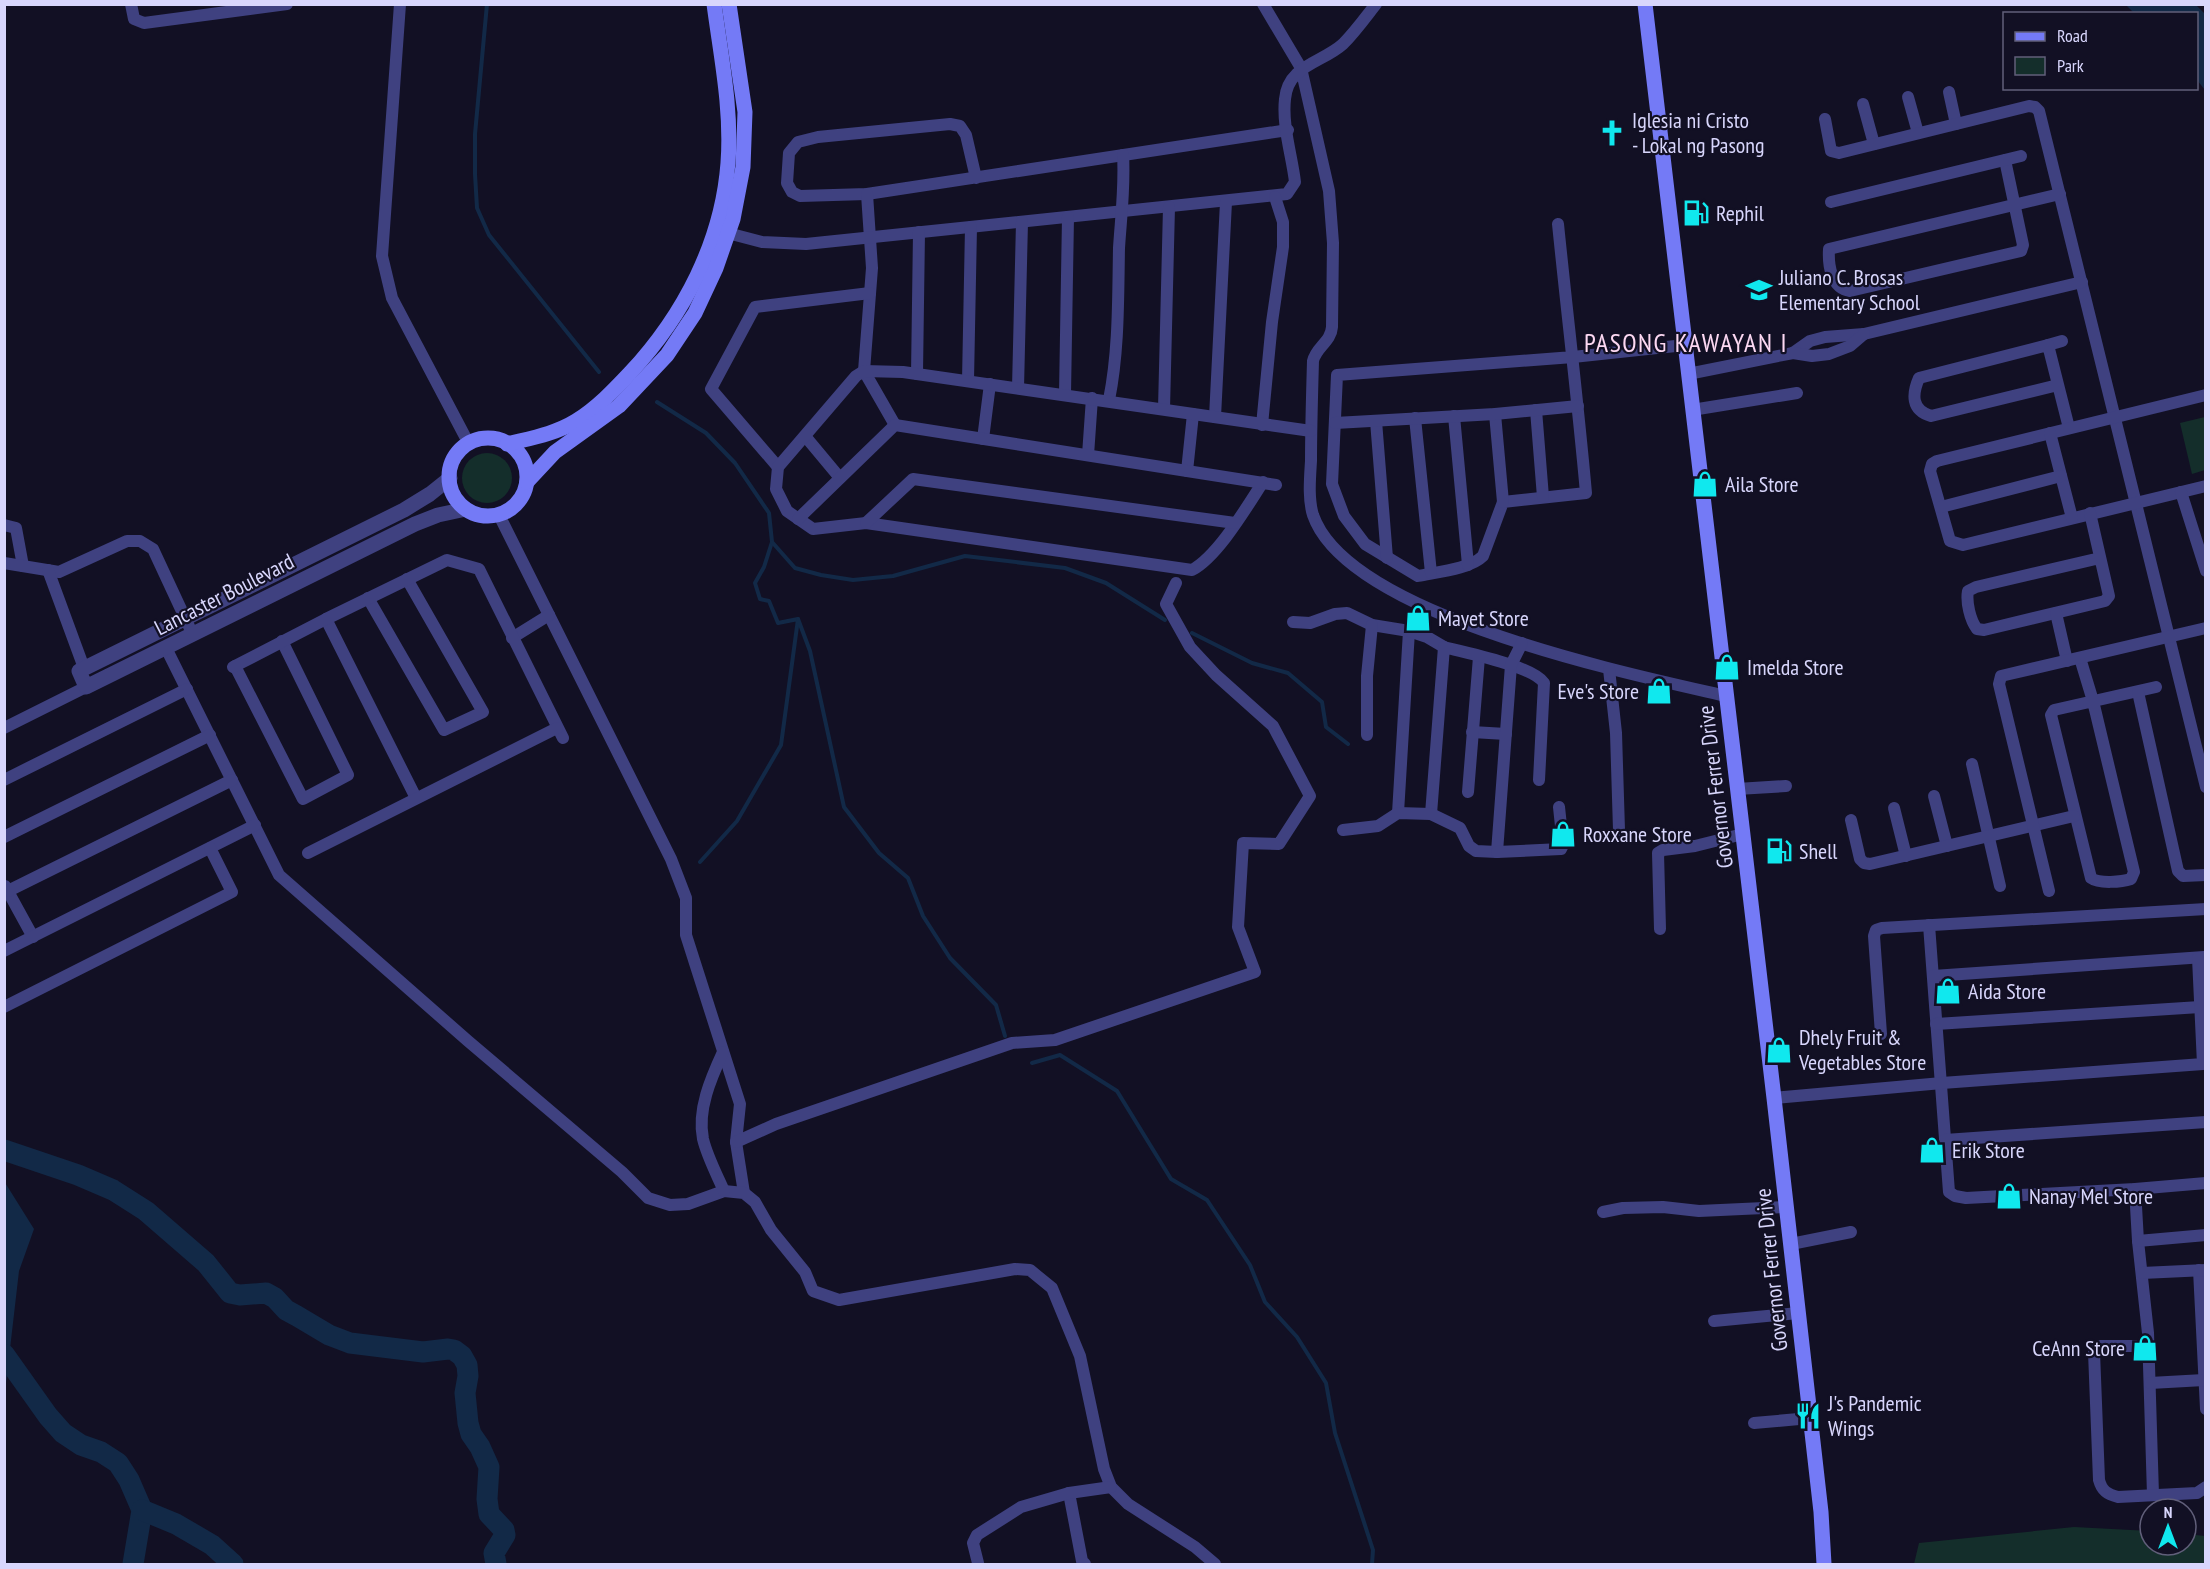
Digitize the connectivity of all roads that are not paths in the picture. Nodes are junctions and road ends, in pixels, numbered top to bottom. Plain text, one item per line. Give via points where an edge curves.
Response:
1 (131, 4) edge
2 (287, 4) edge
3 (400, 4) edge
4 (714, 4) edge
5 (729, 4) edge
6 (1263, 4) edge
7 (1376, 4) edge
8 (1645, 4) edge
9 (1301, 68) junction
10 (1949, 92) dead end
11 (1908, 97) dead end
12 (1863, 104) dead end
13 (1825, 119) dead end
14 (1956, 123) junction
15 (1288, 130) junction
16 (1918, 133) junction
17 (1874, 144) junction
18 (1123, 155) junction
19 (2021, 156) dead end
20 (2005, 160) junction
21 (976, 178) junction
22 (867, 194) junction
23 (2060, 194) junction
24 (1275, 197) junction
25 (1226, 202) junction
26 (1831, 202) dead end
27 (2015, 204) junction
28 (1168, 207) junction
29 (1121, 212) junction
30 (1068, 217) junction
31 (1022, 222) junction
32 (1558, 224) dead end
33 (971, 227) junction
34 (722, 231) junction
35 (919, 232) junction
36 (870, 237) junction
37 (2082, 282) junction
38 (870, 293) junction
39 (2062, 341) dead end
40 (1685, 345) junction
41 (2048, 345) junction
42 (1573, 357) junction
43 (864, 371) junction
44 (917, 374) junction
45 (1688, 374) junction
46 (968, 381) junction
47 (990, 384) junction
48 (2058, 385) junction
49 (1018, 388) junction
50 (1797, 393) dead end
51 (1065, 394) junction
52 (2205, 395) edge
53 (1092, 398) junction
54 (1109, 400) junction
55 (1578, 406) junction
56 (1164, 409) junction
57 (1536, 410) junction
58 (1692, 410) junction
59 (1193, 414) junction
60 (1495, 414) junction
61 (1454, 416) junction
62 (2113, 416) junction
63 (1215, 417) junction
64 (1415, 418) junction
65 (1376, 421) junction
66 (1335, 423) junction
67 (895, 425) junction
68 (1262, 425) junction
69 (2069, 428) junction
70 (1311, 431) junction
71 (2050, 433) junction
72 (804, 436) junction
73 (983, 439) junction
74 (469, 444) junction
75 (507, 444) junction
76 (1088, 455) junction
77 (778, 467) junction
78 (1187, 471) junction
79 (2061, 476) junction
80 (450, 478) junction
81 (840, 478) junction
82 (527, 482) junction
83 (1263, 482) junction
84 (1276, 485) dead end
85 (2205, 486) edge
86 (2181, 492) junction
87 (1543, 497) junction
88 (2135, 501) junction
89 (1503, 502) junction
90 (1941, 507) junction
91 (466, 509) junction
92 (2090, 513) junction
93 (499, 514) junction
94 (2072, 518) junction
95 (798, 519) junction
96 (1236, 523) junction
97 (866, 524) junction
98 (4, 525) edge
99 (2200, 535) edge
100 (1387, 558) junction
101 (2100, 558) junction
102 (4, 563) edge
103 (1468, 565) junction
104 (23, 566) junction
105 (48, 570) junction
106 (2205, 571) edge
107 (1431, 573) junction
108 (407, 579) junction
109 (1176, 583) dead end
110 (368, 598) junction
111 (2056, 613) junction
112 (549, 615) junction
113 (184, 618) junction
114 (326, 619) junction
115 (1293, 622) dead end
116 (1372, 625) junction
117 (2205, 628) edge
118 (1409, 631) junction
119 (193, 635) junction
120 (2169, 636) junction
121 (512, 638) junction
122 (282, 641) junction
123 (1521, 643) junction
124 (1444, 647) junction
125 (166, 648) junction
126 (1479, 657) junction
127 (2080, 658) junction
128 (2067, 662) junction
129 (1511, 665) junction
130 (1609, 669) junction
131 (82, 670) junction
132 (86, 687) junction
133 (2156, 687) dead end
134 (187, 689) junction
135 (2138, 692) junction
136 (1726, 696) junction
137 (2093, 701) junction
138 (4, 728) edge
139 (1472, 732) junction
140 (1506, 734) junction
141 (210, 735) junction
142 (1367, 735) dead end
143 (1972, 764) dead end
144 (4, 780) edge
145 (232, 780) junction
146 (1539, 780) dead end
147 (1786, 786) dead end
148 (2205, 787) edge
149 (1737, 789) junction
150 (1468, 792) dead end
151 (1934, 796) dead end
152 (416, 798) junction
153 (1559, 807) dead end
154 (1894, 808) dead end
155 (1398, 813) junction
156 (1431, 814) junction
157 (2074, 816) junction
158 (1851, 820) dead end
159 (255, 825) junction
160 (2033, 826) junction
161 (1343, 830) dead end
162 (1619, 830) dead end
163 (1743, 834) junction
164 (1989, 836) junction
165 (4, 837) edge
166 (1947, 846) junction
167 (210, 848) junction
168 (1497, 852) junction
169 (308, 853) dead end
170 (1906, 856) junction
171 (2205, 875) edge
172 (2000, 886) dead end
173 (6, 888) edge
174 (2049, 891) dead end
175 (2205, 909) edge
176 (1929, 925) junction
177 (1660, 929) dead end
178 (33, 937) junction
179 (4, 951) edge
180 (2202, 957) edge
181 (1933, 976) junction
182 (4, 1007) edge
183 (2200, 1007) junction
184 (1936, 1024) junction
185 (1881, 1034) dead end
186 (723, 1052) junction
187 (1942, 1083) junction
188 (1774, 1098) junction
189 (2205, 1122) edge
190 (1945, 1140) junction
191 (736, 1142) junction
192 (2205, 1183) edge
193 (2135, 1189) junction
194 (724, 1191) junction
195 (744, 1193) junction
196 (1786, 1207) junction
197 (1603, 1212) dead end
198 (1851, 1233) dead end
199 (2205, 1235) edge
200 (2138, 1241) junction
201 (1791, 1244) junction
202 (2202, 1270) edge
203 (2142, 1273) junction
204 (1798, 1313) junction
205 (1714, 1321) dead end
206 (2203, 1323) edge
207 (2149, 1346) junction
208 (2204, 1380) edge
209 (2150, 1383) junction
210 (2205, 1409) edge
211 (1810, 1418) junction
212 (1754, 1423) dead end
213 (1111, 1487) junction
214 (2205, 1487) edge
215 (1069, 1493) junction
216 (2153, 1495) junction
217 (978, 1563) dead end
218 (1085, 1564) edge
219 (1215, 1564) edge
220 (1824, 1564) edge

1 - 2 street via 134,19 144,23
3 - 74 street via 382,256 392,298
4 - 34 main road via 729,113 728,164 719,216
5 - 34 main road via 745,112 743,167 734,219
6 - 9 street
7 - 9 street via 1333,52
8 - 40 main road, Governor Ferrer Drive
9 - 15 street via 1285,96
9 - 70 street via 1329,191 1333,243 1332,327 1329,339 1316,351 1313,361
10 - 14 street
11 - 16 street
12 - 17 street
13 - 17 street via 1834,153
14 - 16 street
14 - 23 street via 2035,107
15 - 18 street
15 - 24 street via 1295,182 1287,194
16 - 17 street
18 - 21 street
18 - 29 street
19 - 20 street
20 - 26 street
20 - 27 street
21 - 22 street
21 - 22 street via 966,135 960,126 950,124 818,137 798,142 789,153 787,183 792,192 800,196
22 - 36 street
23 - 27 street
23 - 37 street
24 - 25 street
24 - 68 street via 1283,222 1283,247
25 - 28 street
25 - 63 street
27 - 27 street via 2024,245 2021,250 1850,291 1836,286 1829,249
28 - 29 street
28 - 56 street
29 - 30 street
29 - 54 street via 1115,368
30 - 31 street
30 - 51 street
31 - 33 street
31 - 49 street
32 - 42 street
33 - 35 street
33 - 46 street
34 - 36 street via 762,242 806,244
34 - 75 main road via 682,306 655,346 609,395 576,421 544,436
34 - 82 main road via 716,268 695,314 667,355 619,406 555,452
35 - 36 street
35 - 44 street
36 - 38 street
37 - 45 street via 1864,334 1851,346 1829,354 1793,353
37 - 62 street
38 - 43 street
38 - 77 street via 755,307 711,389
39 - 41 street
40 - 42 street
40 - 45 main road, Governor Ferrer Drive
41 - 48 street
41 - 48 street via 1919,378 1914,389 1916,406 1921,413 1931,416
42 - 55 street
42 - 66 street via 1337,375
43 - 44 street
43 - 67 street
43 - 72 street
44 - 46 street
45 - 58 main road, Governor Ferrer Drive
46 - 47 street
47 - 49 street
47 - 73 street
48 - 69 street
49 - 51 street
50 - 58 street
51 - 53 street
52 - 62 street
53 - 54 street
53 - 76 street
54 - 56 street
55 - 57 street
55 - 87 street via 1586,493
56 - 59 street
57 - 60 street
57 - 87 street
58 - 136 main road, Governor Ferrer Drive
59 - 63 street
59 - 78 street
60 - 61 street
60 - 89 street
61 - 64 street
61 - 103 street
62 - 69 street
62 - 88 street
63 - 68 street
64 - 65 street
64 - 107 street
65 - 66 street
65 - 100 street
66 - 100 street via 1332,484 1344,516 1365,544
67 - 73 street
67 - 81 street
68 - 70 street
69 - 71 street
70 - 123 street via 1310,499 1314,516 1335,549 1372,580 1432,611
71 - 79 street
71 - 90 street via 1937,460 1930,471
72 - 77 street
72 - 81 street
73 - 76 street
74 - 75 main road via 486,439
74 - 80 main road via 456,457
75 - 82 main road via 523,460
76 - 78 street
77 - 95 street via 776,489 787,511
78 - 83 street
79 - 90 street
79 - 94 street
80 - 91 main road via 456,499
80 - 113 street, Lancaster Boulevard via 404,510
81 - 95 street
82 - 93 main road via 518,502
83 - 84 street
83 - 96 street
85 - 86 street
86 - 88 street
86 - 99 street
87 - 89 street
88 - 92 street
88 - 120 street
89 - 103 street via 1483,556
90 - 94 street via 1950,541 1963,545
91 - 93 main road via 479,515
91 - 119 street, Lancaster Boulevard via 415,524
92 - 94 street
92 - 101 street
93 - 112 street
95 - 97 street via 813,530
96 - 97 street via 912,479
96 - 97 street via 1204,564 1192,570
98 - 104 street via 16,528
99 - 106 street
100 - 107 street via 1418,576
101 - 111 street via 2109,596 2105,601
101 - 111 street via 1976,587 1968,591 1966,598 1977,629
102 - 104 street
103 - 107 street
104 - 105 street
105 - 113 street via 59,572 127,541 140,541 153,549
105 - 131 street
108 - 110 street
108 - 110 street via 483,712 444,730
108 - 121 street via 447,560 479,569
109 - 191 street via 1166,604 1190,646 1273,726 1310,796 1279,844 1243,843 1238,927 1255,972 1055,1040 1012,1043 776,1124
110 - 114 street
111 - 128 street
112 - 121 street
112 - 186 street via 671,859 686,898 686,935
113 - 119 street
113 - 131 street, Lancaster Boulevard
114 - 122 street
114 - 152 street
115 - 116 street via 1310,623 1347,613
116 - 118 street
116 - 142 street via 1366,676
117 - 120 street
118 - 124 street
118 - 155 street
119 - 125 street, Lancaster Boulevard
120 - 127 street
120 - 148 street
121 - 152 street via 560,733
122 - 122 street via 234,666 303,799 348,775
123 - 129 street
123 - 130 street
124 - 126 street
124 - 156 street
125 - 132 street, Lancaster Boulevard
125 - 134 street
126 - 129 street
126 - 139 street
127 - 128 street
127 - 137 street
128 - 160 street via 2001,676 1999,684
129 - 140 street
129 - 146 street via 1540,677 1544,683
130 - 136 street
130 - 162 street via 1616,733
131 - 132 street
132 - 138 street, Lancaster Boulevard
133 - 135 street
134 - 141 street
134 - 144 street
135 - 137 street
135 - 171 street via 2178,871 2183,876
136 - 149 main road, Governor Ferrer Drive
137 - 157 street via 2054,710 2051,715
137 - 157 street via 2134,872 2132,879 2091,878
139 - 140 street
139 - 150 street
140 - 168 street
141 - 145 street
141 - 165 street
143 - 164 street
145 - 159 street
145 - 173 street
147 - 149 street
149 - 163 main road, Governor Ferrer Drive
151 - 166 street
152 - 169 street
153 - 168 street via 1562,848
154 - 170 street
155 - 156 street
155 - 161 street via 1378,826
156 - 168 street via 1460,828 1476,851
157 - 160 street
158 - 170 street via 1864,863
159 - 167 street
159 - 194 street via 279,875 648,1198 670,1206
160 - 164 street
160 - 174 street
163 - 177 street via 1658,853
163 - 188 main road, Governor Ferrer Drive
164 - 166 street
164 - 172 street
166 - 170 street
167 - 178 street
167 - 182 street via 232,892
173 - 178 street
175 - 176 street
176 - 181 street
176 - 185 street via 1876,930
178 - 179 street
180 - 181 street
180 - 183 street
181 - 184 street
183 - 184 street
183 - 187 street via 2202,1064
184 - 187 street
186 - 191 street via 740,1104
186 - 194 street via 710,1080 701,1122 703,1139
187 - 188 street
187 - 190 street
188 - 196 main road, Governor Ferrer Drive
189 - 190 street
190 - 193 street via 1949,1192 1955,1196
191 - 195 street
192 - 193 street
193 - 200 street
194 - 195 street
195 - 213 street via 755,1202 771,1230 805,1272 813,1292 839,1300 988,1273 1030,1270 1052,1288 1080,1356
196 - 197 street via 1699,1211 1623,1208
196 - 201 main road, Governor Ferrer Drive
198 - 201 street
199 - 200 street
200 - 203 street
201 - 204 main road, Governor Ferrer Drive
202 - 203 street
202 - 206 street
203 - 207 street
204 - 205 street
204 - 211 main road, Governor Ferrer Drive
206 - 208 street
207 - 209 street
207 - 216 street via 2100,1346 2094,1356 2101,1488 2118,1497
208 - 209 street
208 - 210 street
209 - 216 street
211 - 212 street
211 - 220 main road, Governor Ferrer Drive
213 - 215 street
213 - 219 street via 1128,1504
214 - 216 street via 2198,1493
215 - 217 street via 1021,1507 977,1535 974,1543
215 - 218 street

